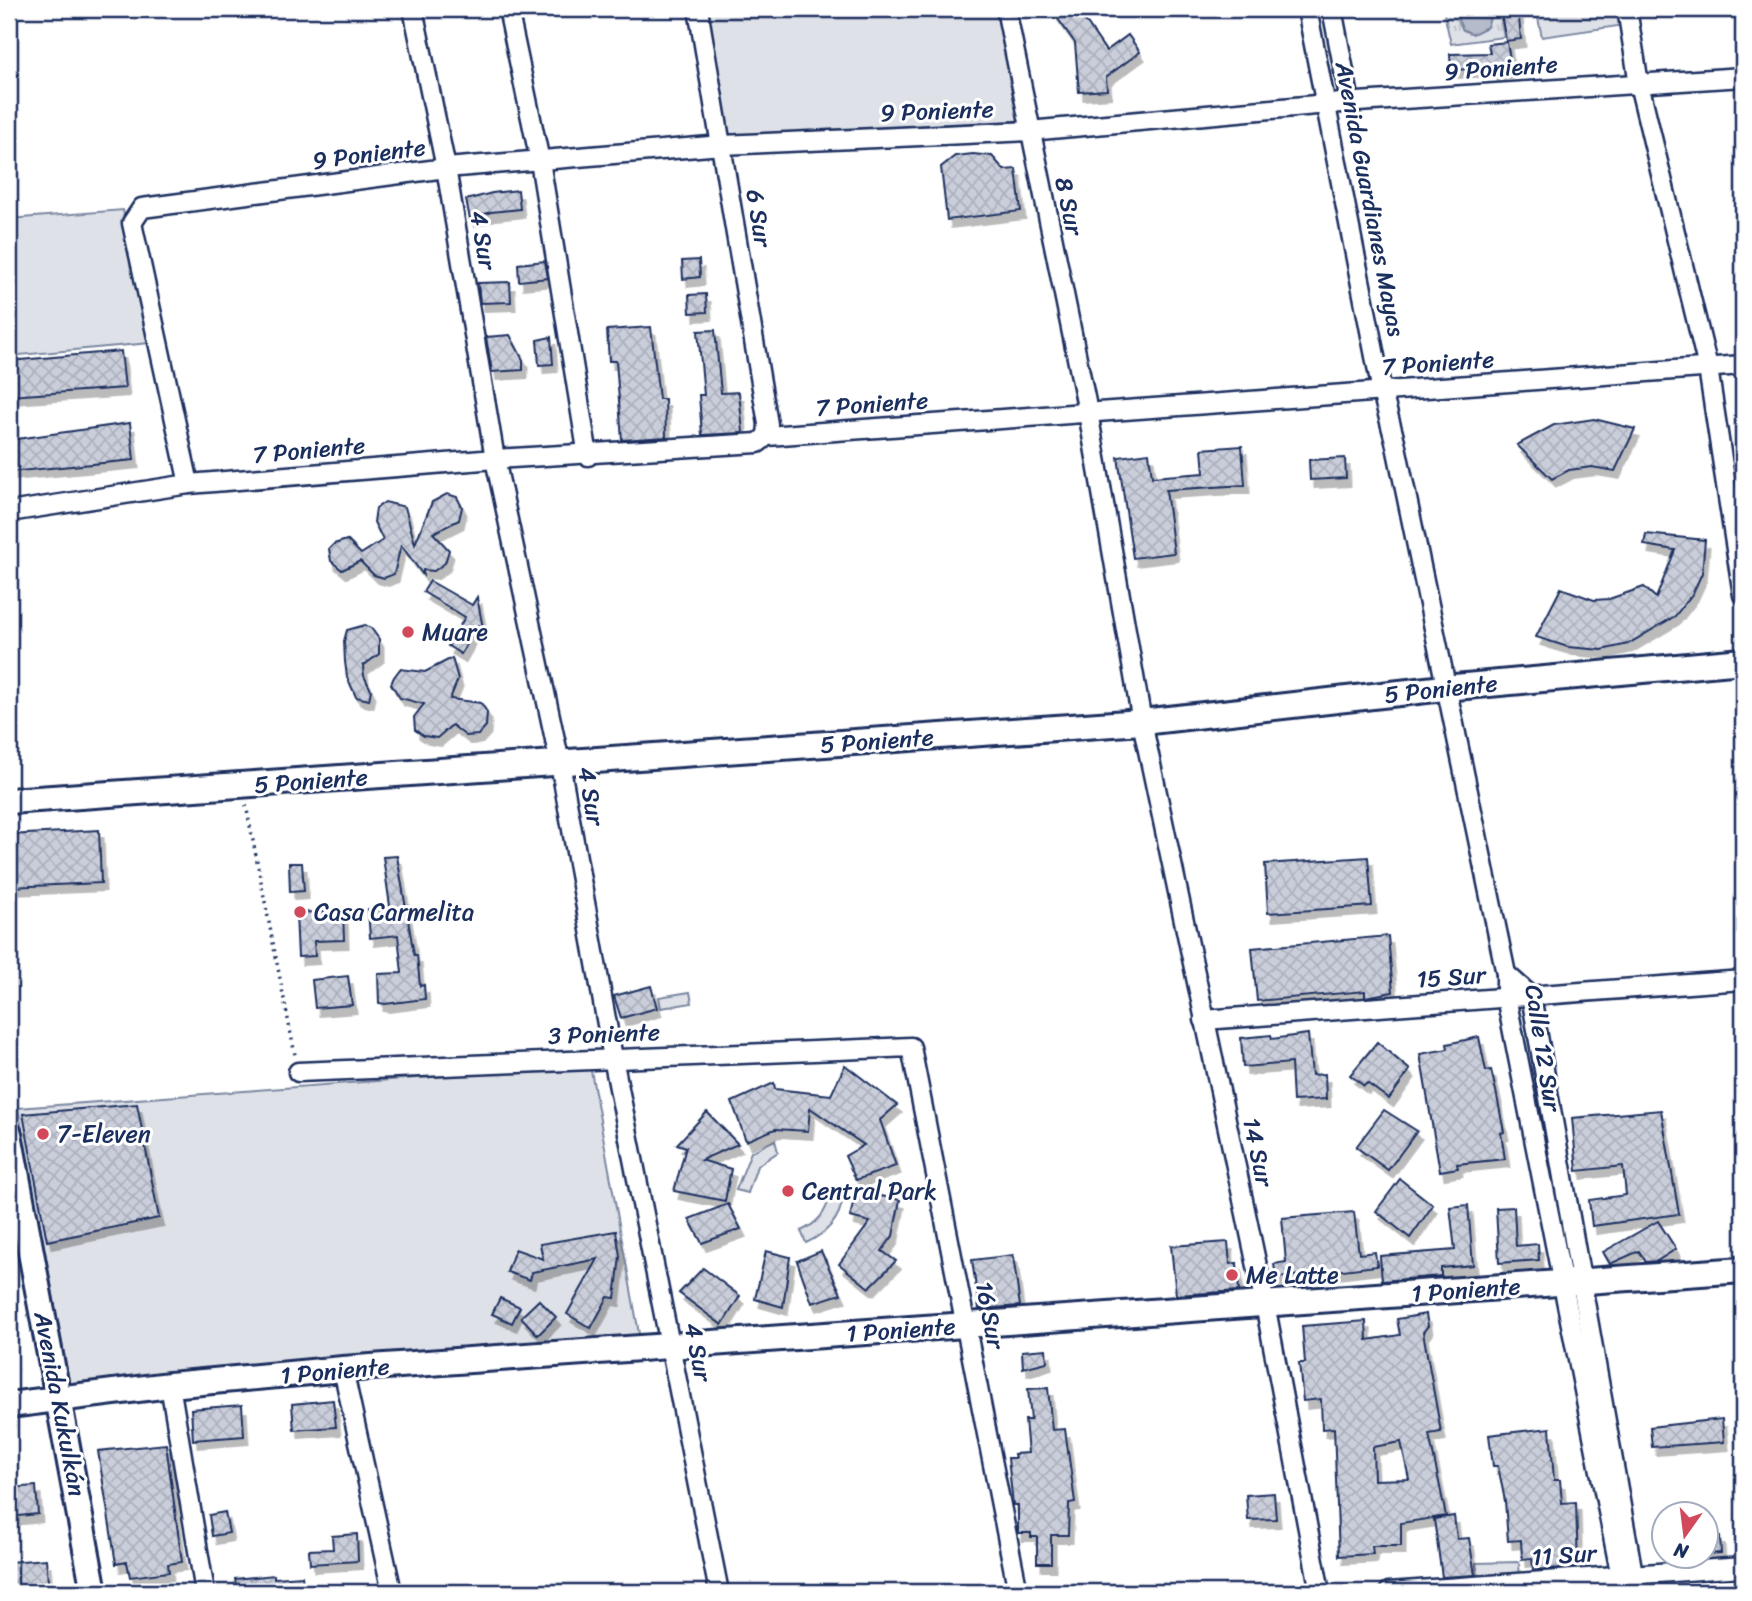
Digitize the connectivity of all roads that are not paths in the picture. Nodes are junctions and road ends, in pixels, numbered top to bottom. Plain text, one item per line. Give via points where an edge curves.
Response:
1 (413, 9) edge
2 (508, 9) edge
3 (698, 9) edge
4 (1006, 9) edge
5 (1307, 9) edge
6 (1332, 9) edge
7 (1627, 9) edge
8 (1743, 78) edge
9 (1639, 84) junction
10 (1350, 102) junction
11 (1326, 104) junction
12 (1029, 131) junction
13 (722, 145) junction
14 (540, 160) junction
15 (446, 168) junction
16 (1743, 365) edge
17 (1708, 368) junction
18 (1382, 392) junction
19 (1088, 412) junction
20 (767, 436) junction
21 (588, 456) junction
22 (495, 459) junction
23 (189, 485) junction
24 (9, 512) edge
25 (1743, 595) edge
26 (1743, 661) edge
27 (1444, 688) junction
28 (1142, 722) junction
29 (560, 762) junction
30 (9, 801) edge
31 (1506, 974) junction
32 (1743, 979) edge
33 (1531, 996) junction
34 (1506, 997) junction
35 (1204, 1020) junction
36 (911, 1047) joint
37 (613, 1058) junction
38 (298, 1072) road end
39 (9, 1134) edge
40 (1564, 1190) junction
41 (1544, 1195) junction
42 (1743, 1270) edge
43 (1571, 1283) junction
44 (1265, 1304) junction
45 (967, 1325) junction
46 (673, 1346) junction
47 (343, 1369) junction
48 (170, 1385) junction
49 (59, 1399) junction
50 (9, 1405) edge
51 (1743, 1567) edge
52 (1627, 1583) edge
53 (94, 1592) edge
54 (205, 1592) edge
55 (392, 1592) edge
56 (719, 1592) edge
57 (1018, 1592) edge
58 (1320, 1592) edge
59 (1389, 1592) edge

1 - 15 street, 4 Sur
2 - 14 street
3 - 13 street, 6 Sur
4 - 12 street, 8 Sur
5 - 11 street, Avenida Guardianes Mayas
6 - 10 street
7 - 9 street
8 - 9 street, 9 Poniente
9 - 10 street, 9 Poniente
9 - 17 street
10 - 11 street, 9 Poniente
11 - 12 street, 9 Poniente
11 - 18 street, Avenida Guardianes Mayas
12 - 13 street, 9 Poniente
12 - 19 street, 8 Sur
13 - 14 street, 9 Poniente
13 - 20 street, 6 Sur
14 - 15 street, 9 Poniente
14 - 21 street
15 - 22 street, 4 Sur
15 - 23 street, 9 Poniente via 142,208 136,214 132,223
16 - 17 street, 7 Poniente
17 - 18 street, 7 Poniente
17 - 25 street
18 - 19 street, 7 Poniente
18 - 27 street, Avenida Guardianes Mayas
19 - 20 street, 7 Poniente
19 - 28 street, 8 Sur
20 - 21 street, 7 Poniente via 758,443
21 - 22 street, 7 Poniente
22 - 23 street, 7 Poniente
22 - 29 street, 4 Sur
23 - 24 street, 7 Poniente
26 - 27 street, 5 Poniente
27 - 28 street, 5 Poniente
27 - 31 street, Avenida Guardianes Mayas
28 - 29 street, 5 Poniente
28 - 35 street, 14 Sur
29 - 30 street, 5 Poniente
29 - 37 street, 4 Sur
31 - 33 street, Calle 12 Sur
31 - 34 street, Calle 12 Sur
32 - 33 street, 15 Sur
33 - 34 street, 15 Sur
33 - 40 street, Calle 12 Sur
34 - 35 street, 15 Sur
34 - 41 street, Calle 12 Sur
35 - 44 street, 14 Sur
36 - 37 street, 3 Poniente
36 - 45 street, 16 Sur
37 - 38 street, 3 Poniente
37 - 46 street, 4 Sur
39 - 49 street, Avenida Kukulkán
40 - 41 street
40 - 43 street, Calle 12 Sur
41 - 43 street, Calle 12 Sur
42 - 43 street, 1 Poniente
43 - 44 street, 1 Poniente
43 - 52 street, Calle 12 Sur
44 - 45 street, 1 Poniente
44 - 58 street, 14 Sur
45 - 46 street, 1 Poniente
45 - 57 street, 16 Sur
46 - 47 street, 1 Poniente
46 - 56 street, 4 Sur
47 - 48 street, 1 Poniente
47 - 55 street
48 - 49 street, 1 Poniente
48 - 54 street
49 - 50 street, 1 Poniente
49 - 53 street, Avenida Kukulkán
51 - 52 street, 11 Sur
52 - 59 street, 11 Sur

